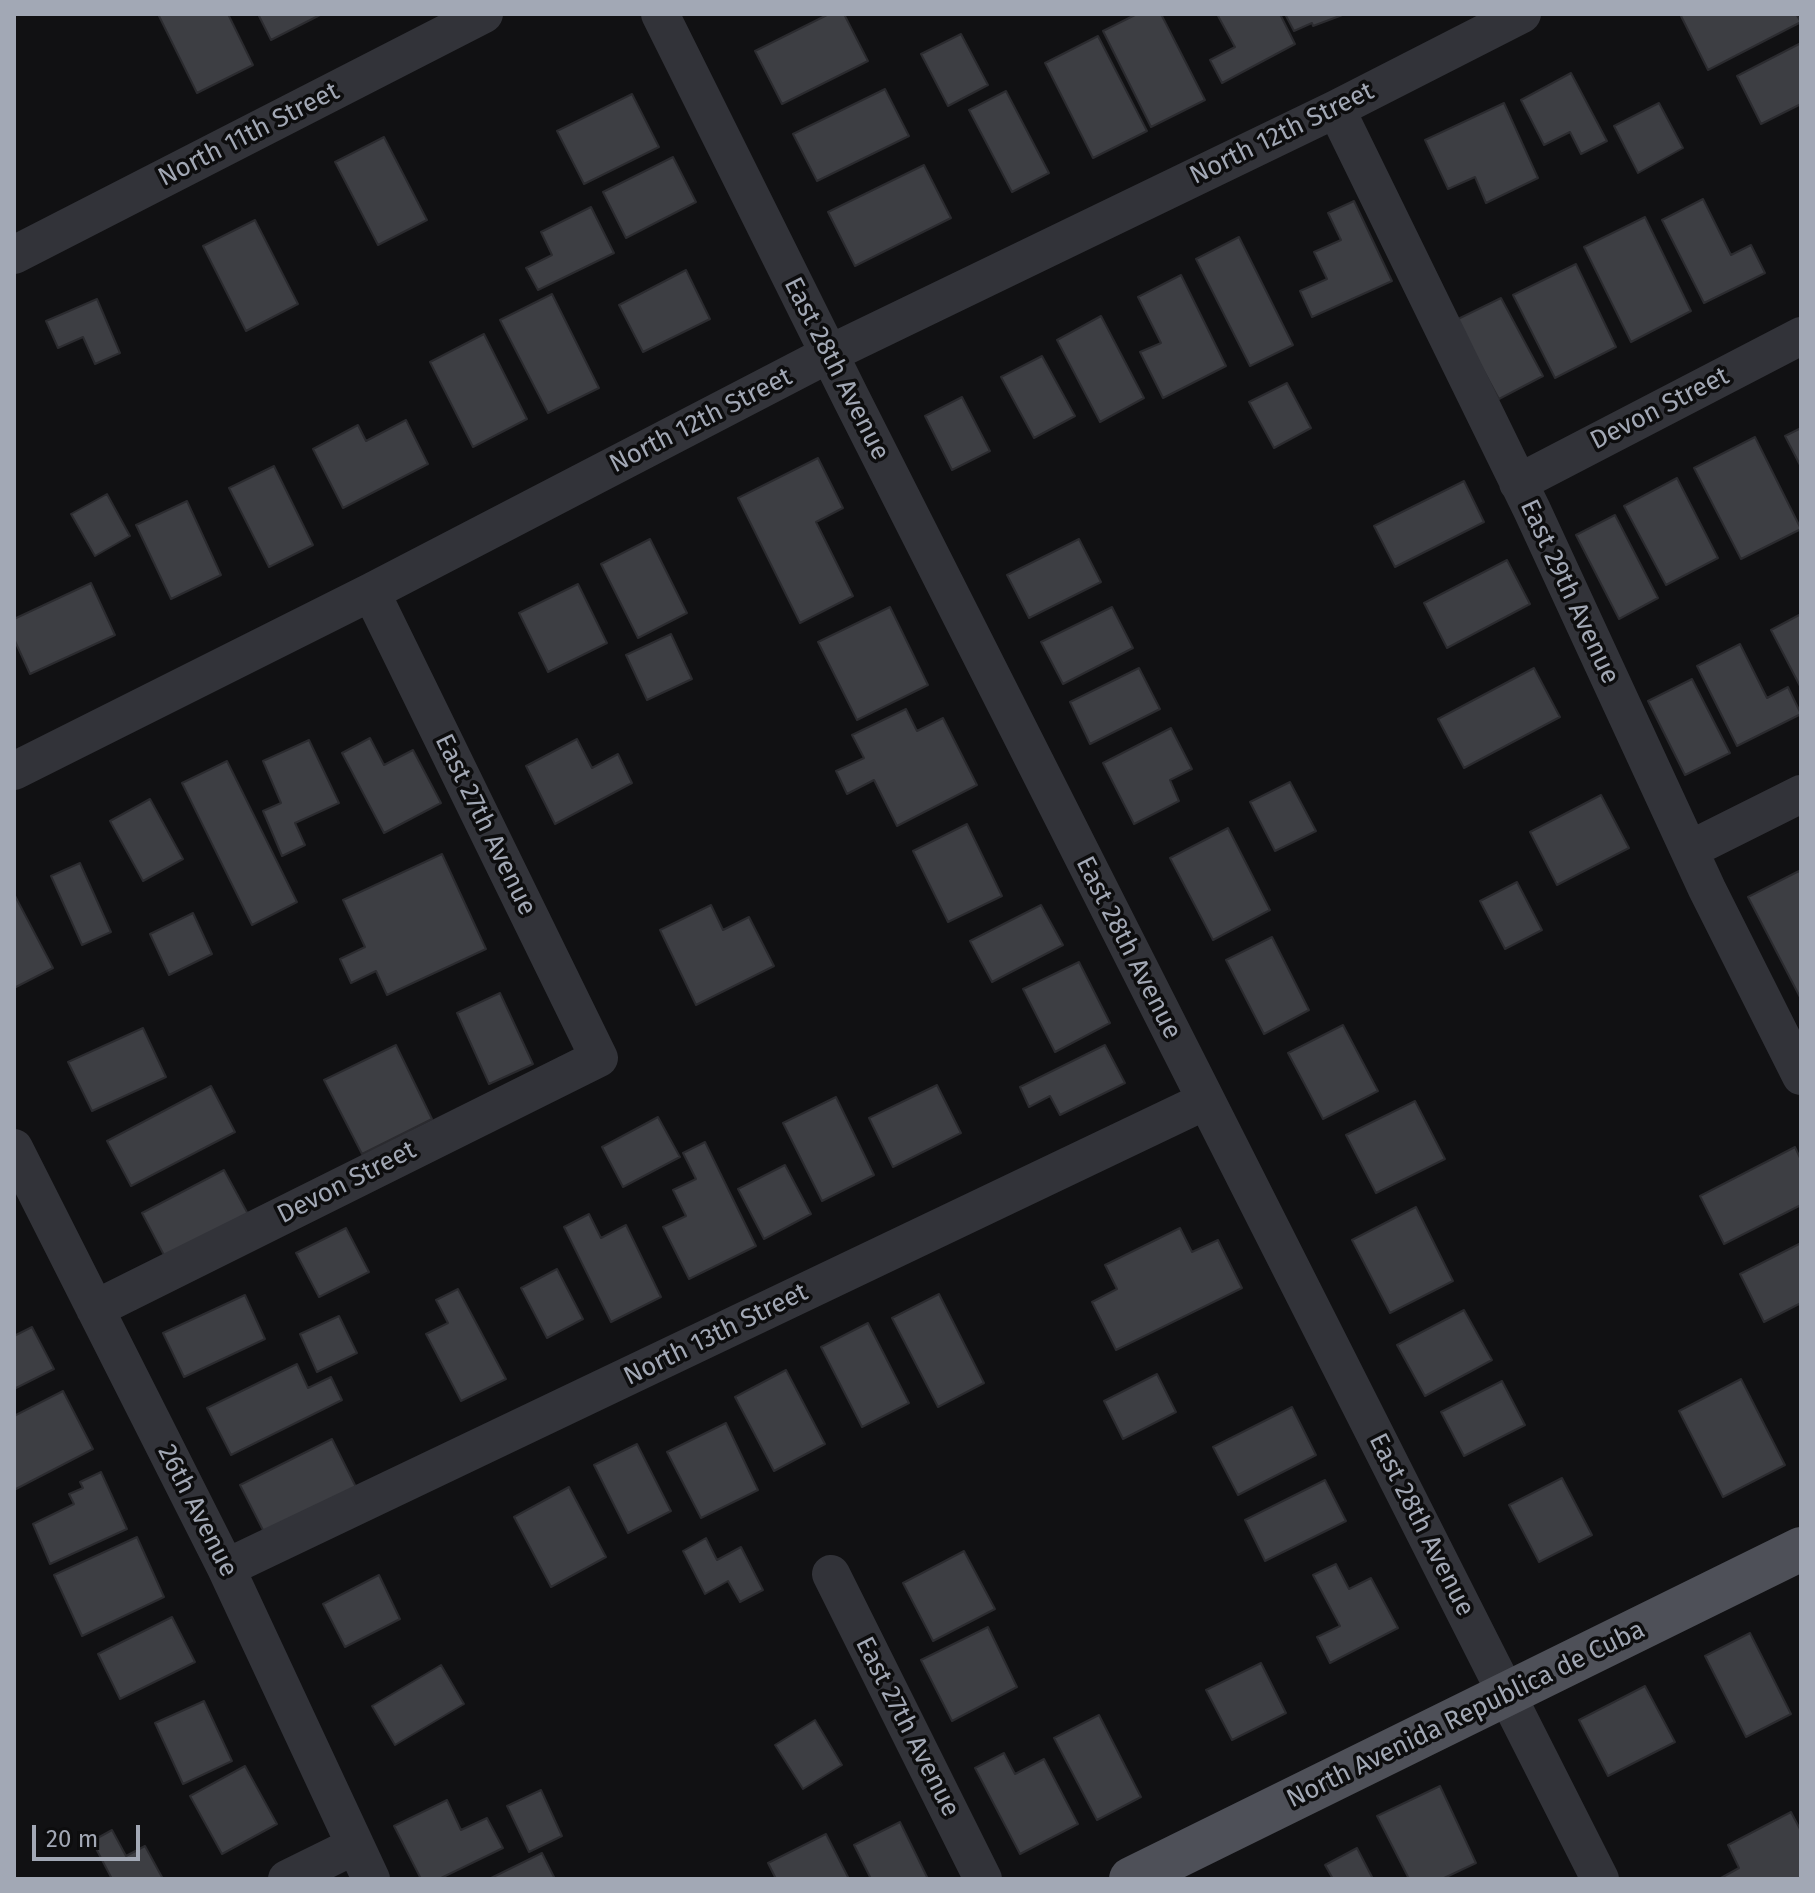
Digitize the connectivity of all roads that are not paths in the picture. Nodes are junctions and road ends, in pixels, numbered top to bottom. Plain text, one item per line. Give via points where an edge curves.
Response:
1 (484, 14) edge
2 (660, 14) edge
3 (1522, 14) edge
4 (1336, 109) junction
5 (14, 255) edge
6 (1801, 336) edge
7 (829, 354) junction
8 (1518, 483) junction
9 (371, 592) junction
10 (14, 771) edge
11 (1801, 794) edge
12 (1689, 850) junction
13 (599, 1058) joint
14 (1801, 1076) edge
15 (1205, 1101) junction
16 (14, 1148) edge
17 (95, 1309) junction
18 (1801, 1549) edge
19 (226, 1568) junction
20 (831, 1574) dead end
21 (1507, 1695) junction
22 (362, 1862) edge
23 (287, 1879) edge
24 (983, 1879) edge
25 (1131, 1879) edge
26 (1600, 1879) edge

1 - 5 street, North 11th Street
2 - 7 street, East 28th Avenue
3 - 4 street, North 12th Street
4 - 7 street, North 12th Street
4 - 8 street, East 29th Avenue
6 - 8 street, Devon Street
7 - 9 street, North 12th Street
7 - 15 street, East 28th Avenue
8 - 12 street, East 29th Avenue
9 - 10 street, North 12th Street
9 - 13 street, East 27th Avenue
11 - 12 street
12 - 14 street, East 29th Avenue
13 - 17 street, Devon Street
15 - 19 street, North 13th Street
15 - 21 street, East 28th Avenue
16 - 17 street, 26th Avenue
17 - 19 street, 26th Avenue
18 - 21 main road, North Avenida Republica de Cuba
19 - 22 street, 26th Avenue
20 - 24 street, East 27th Avenue
21 - 25 main road, North Avenida Republica de Cuba
21 - 26 street, East 28th Avenue
22 - 23 street

